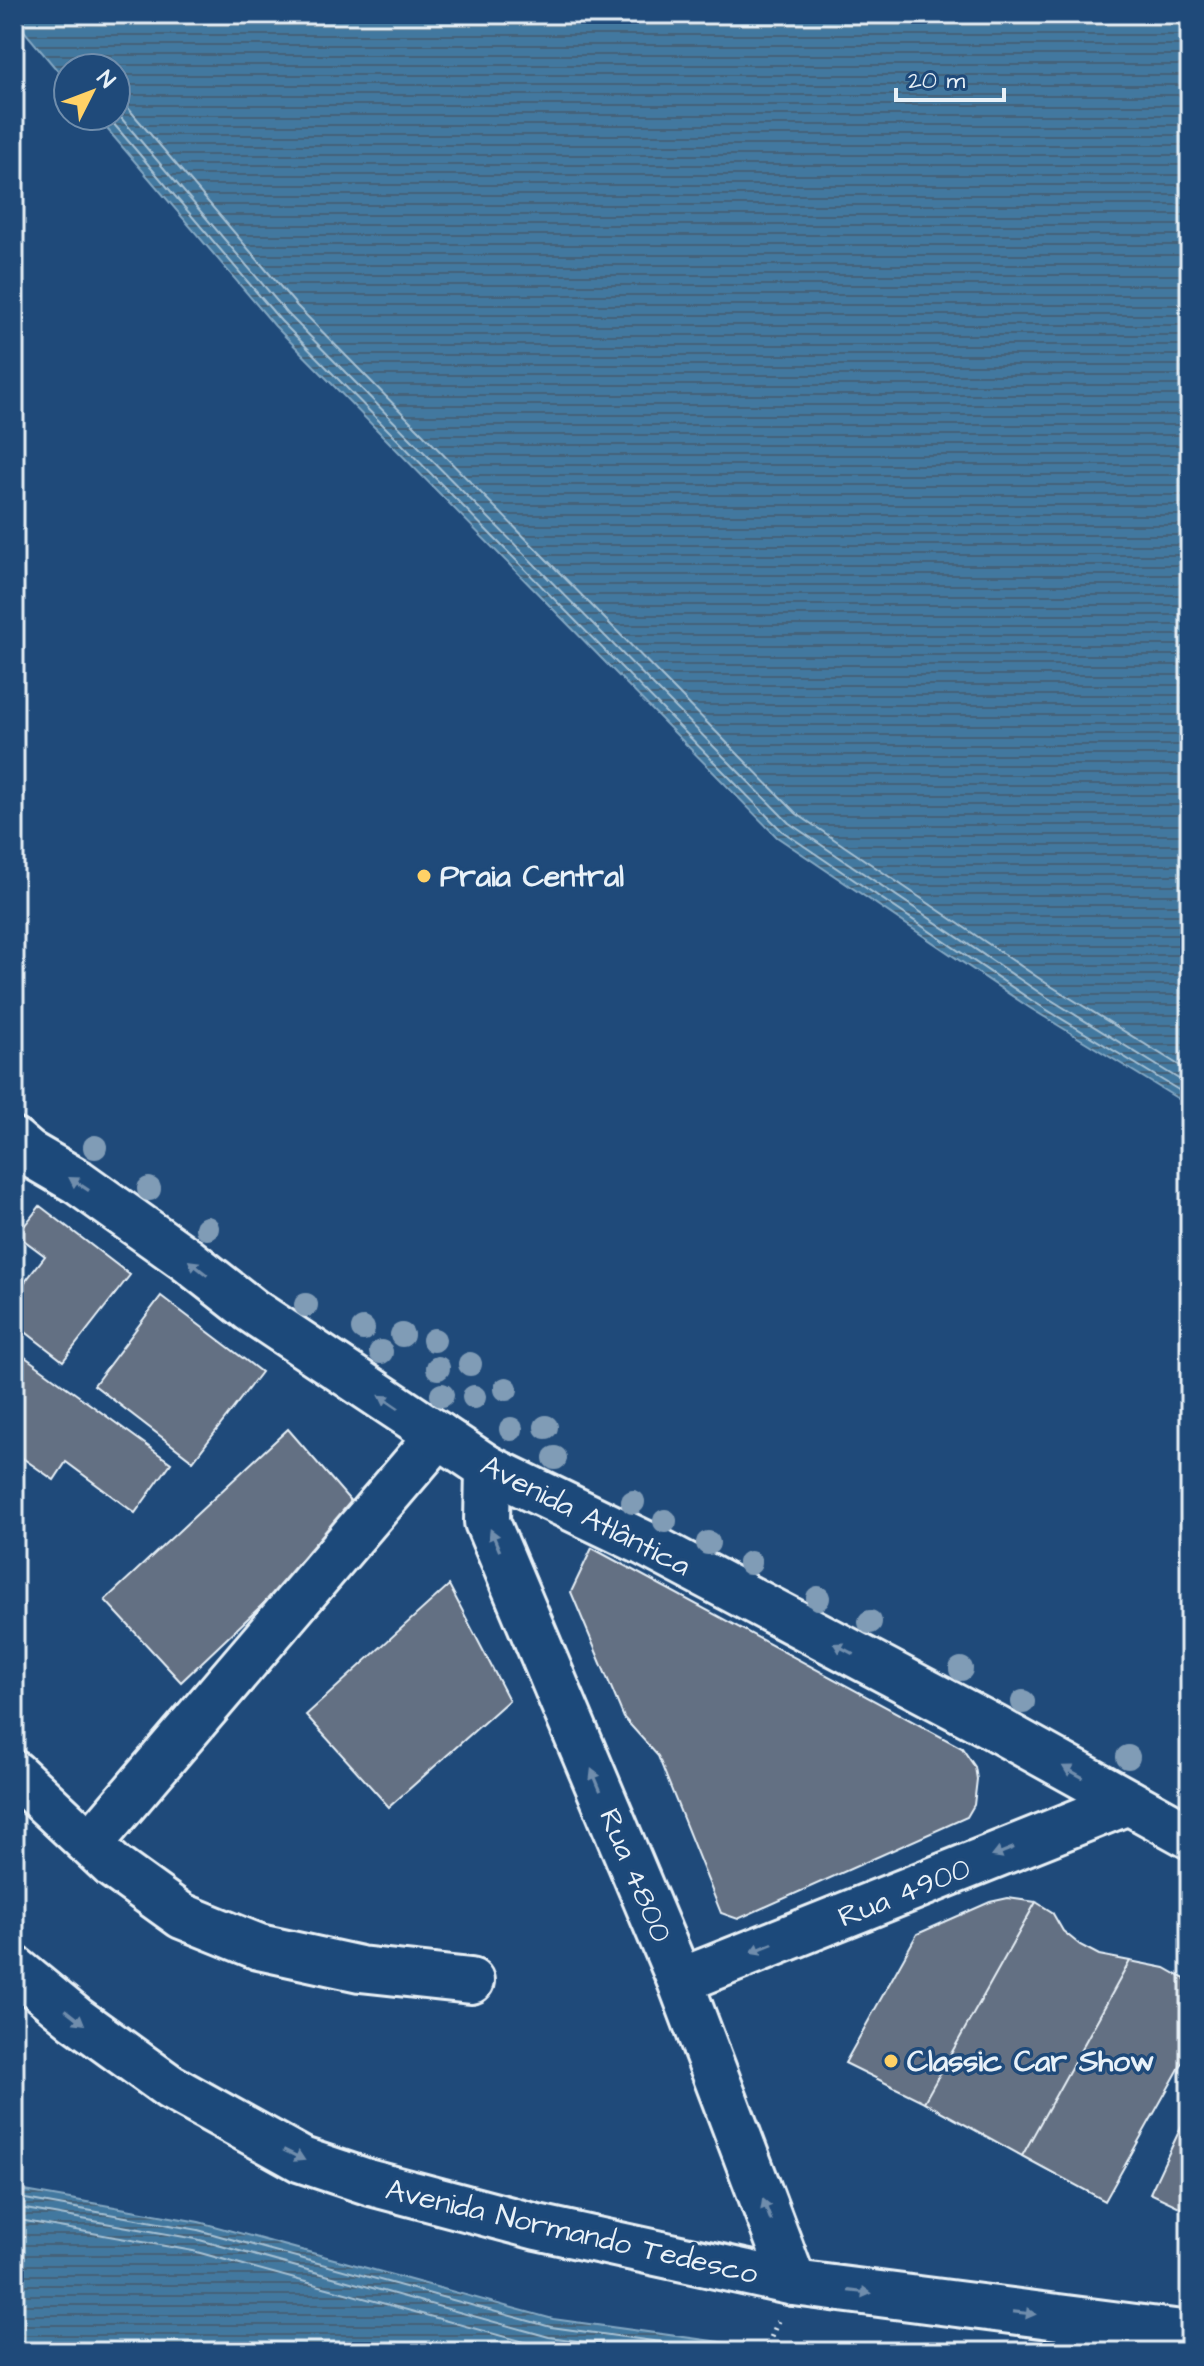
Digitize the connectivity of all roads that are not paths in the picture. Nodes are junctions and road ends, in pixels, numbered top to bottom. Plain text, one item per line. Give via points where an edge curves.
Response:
1 (14, 1141) edge
2 (439, 1435) junction
3 (488, 1468) junction
4 (14, 1773) edge
5 (1128, 1802) junction
6 (1190, 1836) edge
7 (90, 1844) junction
8 (14, 1968) edge
9 (471, 1981) dead end
10 (680, 1981) junction
11 (788, 2299) junction
12 (1190, 2334) edge

2 -> 1 main road, Avenida Atlântica via 251,1310
2 - 3 main road, Avenida Atlântica
2 - 7 main road
5 -> 3 main road, Avenida Atlântica via 644,1543
10 -> 3 main road, Rua 4800 via 487,1522
4 - 7 main road
5 - 6 main road, Avenida Atlântica
5 -> 10 main road, Rua 4900
7 - 9 main road via 182,1916 259,1947 360,1969
8 -> 11 main road, Avenida Normando Tedesco via 170,2087 302,2160
11 -> 10 main road, Rua 4800
11 -> 12 main road, Avenida Normando Tedesco

